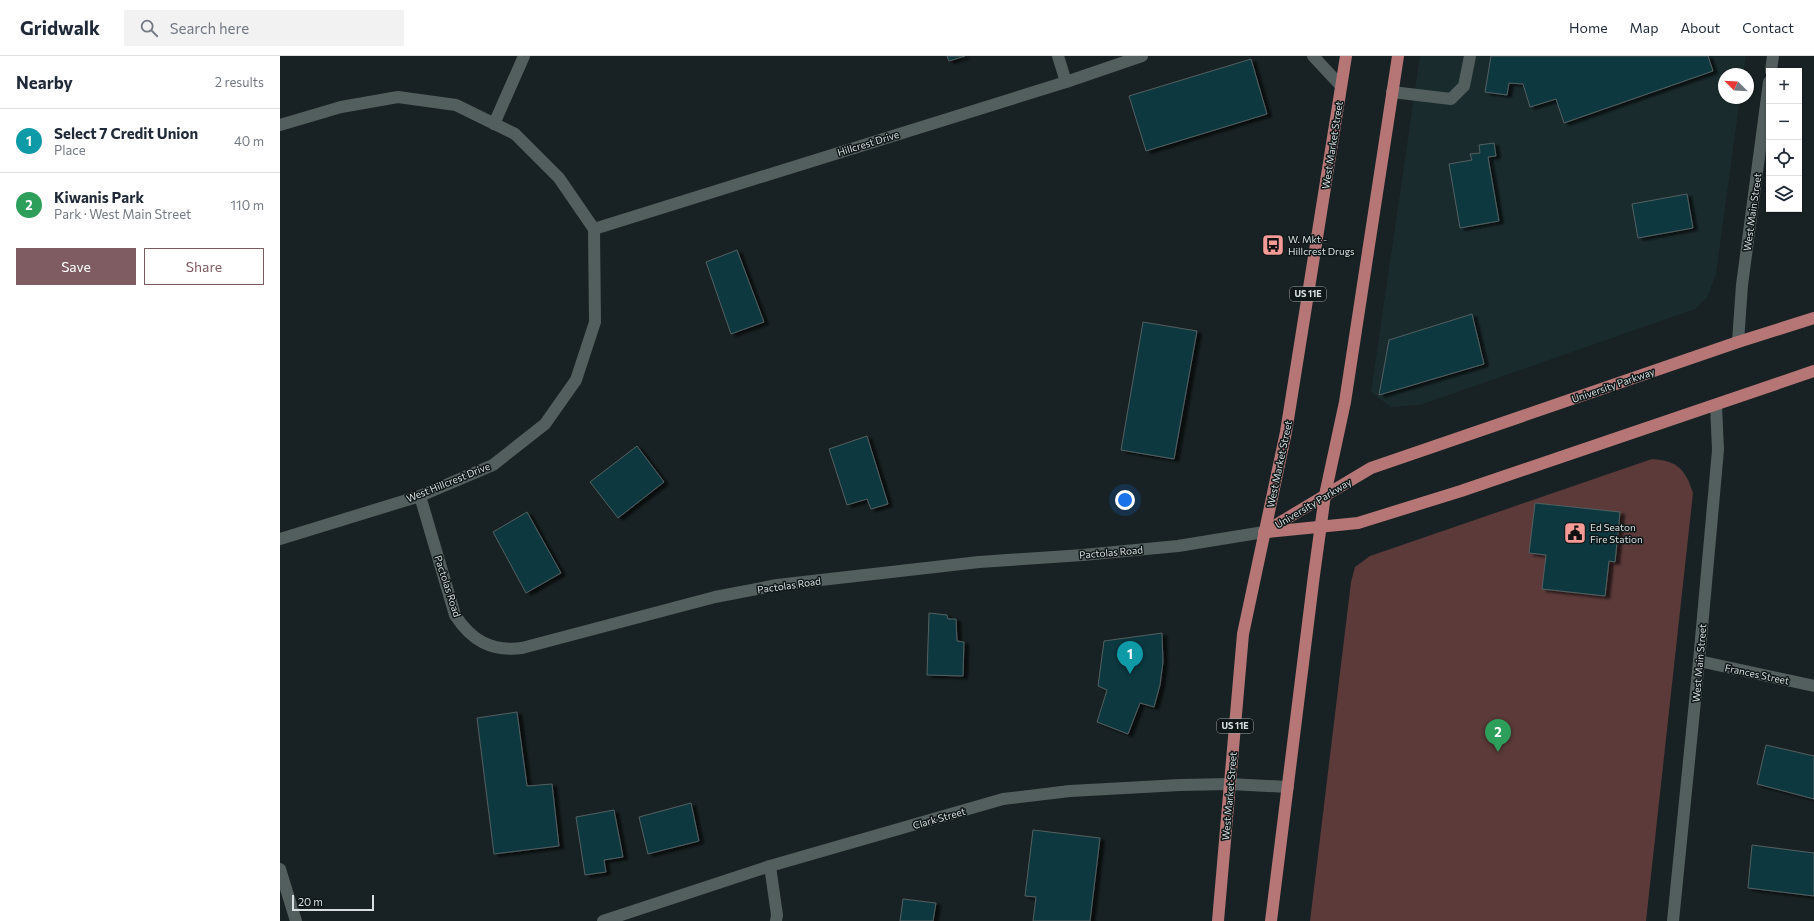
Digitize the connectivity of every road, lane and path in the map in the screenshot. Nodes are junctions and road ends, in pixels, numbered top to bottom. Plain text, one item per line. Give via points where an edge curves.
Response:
1 (524, 56) edge
2 (1058, 56) edge
3 (1142, 56) edge
4 (1313, 56) edge
5 (1346, 56) edge
6 (1398, 56) edge
7 (1470, 56) edge
8 (1773, 56) edge
9 (1771, 68) edge
10 (1066, 82) junction
11 (1341, 86) junction
12 (1392, 92) junction
13 (1766, 104) edge
14 (494, 124) junction
15 (280, 125) edge
16 (594, 229) junction
17 (1814, 318) edge
18 (1738, 342) junction
19 (1814, 371) edge
20 (1716, 405) junction
21 (1325, 495) junction
22 (420, 496) junction
23 (1321, 527) junction
24 (1264, 532) junction
25 (280, 539) edge
26 (1700, 661) junction
27 (1814, 686) edge
28 (1230, 784) junction
29 (1288, 787) junction
30 (770, 866) junction
31 (280, 869) edge
32 (296, 921) edge
33 (603, 921) edge
34 (776, 921) edge
35 (1218, 921) edge
36 (1271, 921) edge
37 (1673, 921) edge

1 - 14 street
2 - 10 street
3 - 10 street, Hillcrest Drive
4 - 11 street
5 - 11 main road, West Market Street / US 11E
6 - 12 main road
7 - 12 street via 1464,86 1451,99
8 - 9 street
10 - 16 street, Hillcrest Drive
11 - 24 main road, West Market Street / US 11E via 1286,432
12 - 21 main road via 1345,402
13 - 18 street, West Main Street via 1742,285
14 - 15 street via 456,105 398,97 340,107
14 - 16 street via 515,134 559,178
16 - 22 street, West Hillcrest Drive via 595,322 576,380 545,424 493,465
17 - 18 main road, University Parkway
18 - 21 main road, University Parkway via 1371,468
19 - 20 main road, University Parkway
20 - 23 main road, University Parkway via 1358,523
20 - 26 street, West Main Street via 1718,450
21 - 23 main road
21 - 24 main road, University Parkway
22 - 24 street, Pactolas Road via 455,615 471,635 500,649 522,648 715,597 777,585 979,562 1178,546
22 - 25 street, West Hillcrest Drive
23 - 24 main road, University Parkway
23 - 29 main road
24 - 28 main road, West Market Street / US 11E via 1243,634
26 - 27 street, Frances Street
26 - 37 street, West Main Street
28 - 29 street, Clark Street
28 - 30 street, Clark Street via 1070,791 1003,799
28 - 35 main road, West Market Street / US 11E
29 - 36 main road
30 - 33 street, Clark Street
30 - 34 street
31 - 32 street

